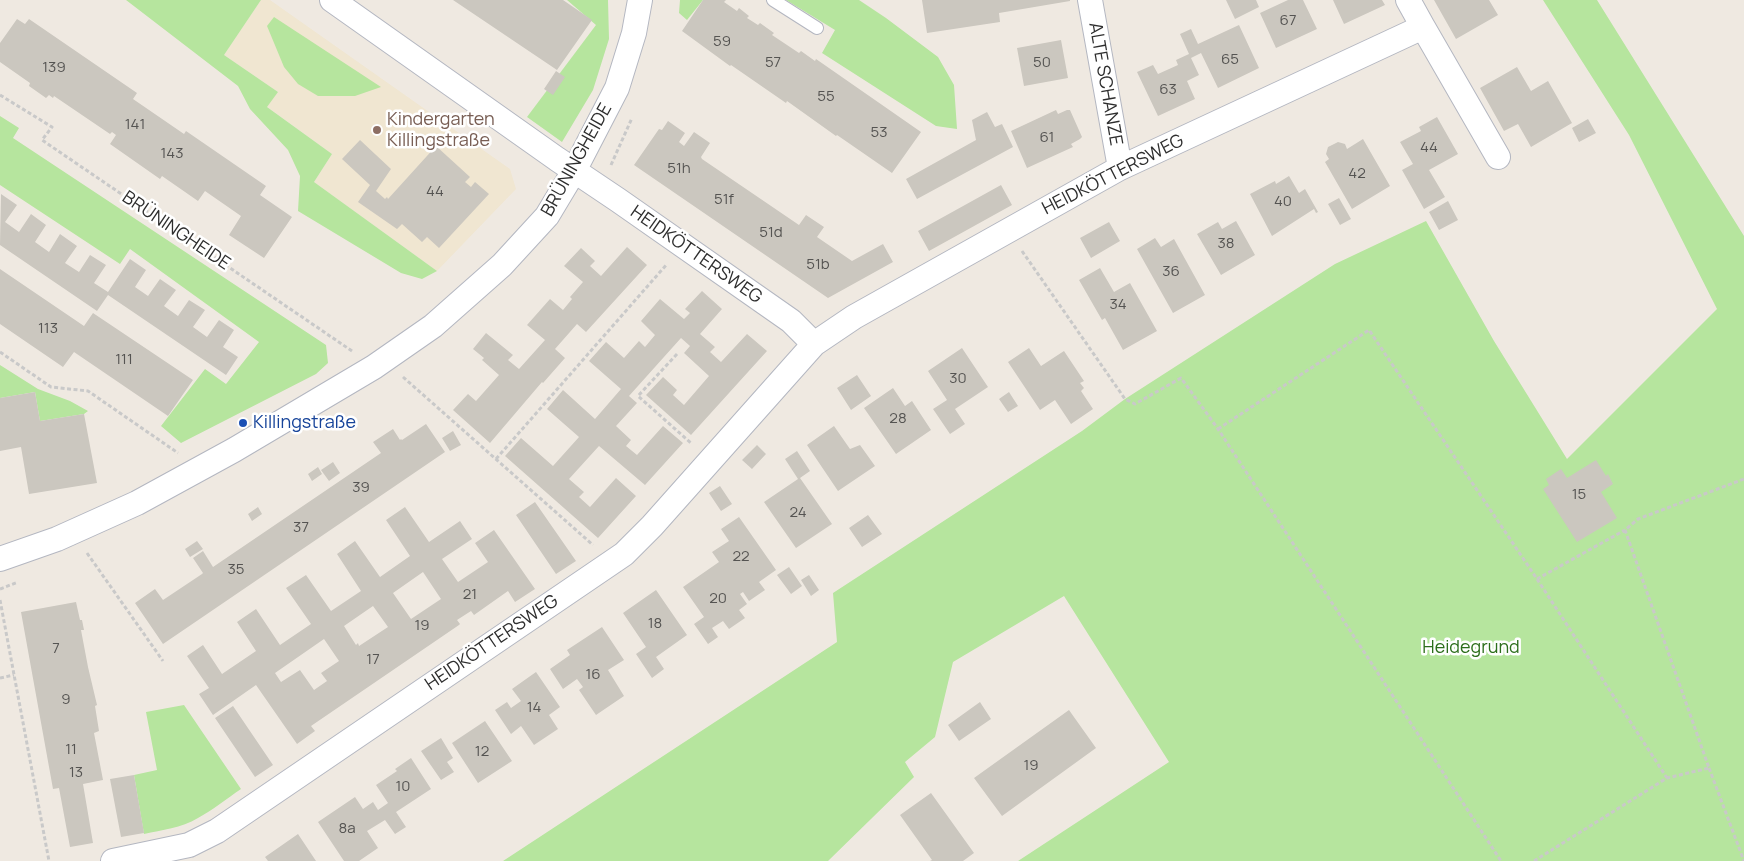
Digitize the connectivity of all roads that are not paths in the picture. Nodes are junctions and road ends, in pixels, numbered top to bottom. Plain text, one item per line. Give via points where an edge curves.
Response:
1 (332, 0) edge
2 (640, 0) edge
3 (773, 0) edge
4 (1090, 0) edge
5 (1408, 0) edge
6 (1423, 27) junction
7 (816, 28) dead end
8 (1498, 157) dead end
9 (1120, 168) junction
10 (574, 171) junction
11 (814, 344) junction
12 (0, 559) edge
13 (113, 861) edge

1 - 10 street
2 - 10 street, BRÜNINGHEIDE via 634,33 616,88
3 - 7 lane
4 - 9 street, ALTE SCHANZE
5 - 6 street
6 - 8 street
6 - 9 street, HEIDKÖTTERSWEG
9 - 11 street, HEIDKÖTTERSWEG via 854,318
10 - 11 street, HEIDKÖTTERSWEG via 792,321
10 - 12 street, BRÜNINGHEIDE via 547,216 502,265 433,326 384,360 243,445 137,503
11 - 13 street, HEIDKÖTTERSWEG via 624,554 217,831 189,845

